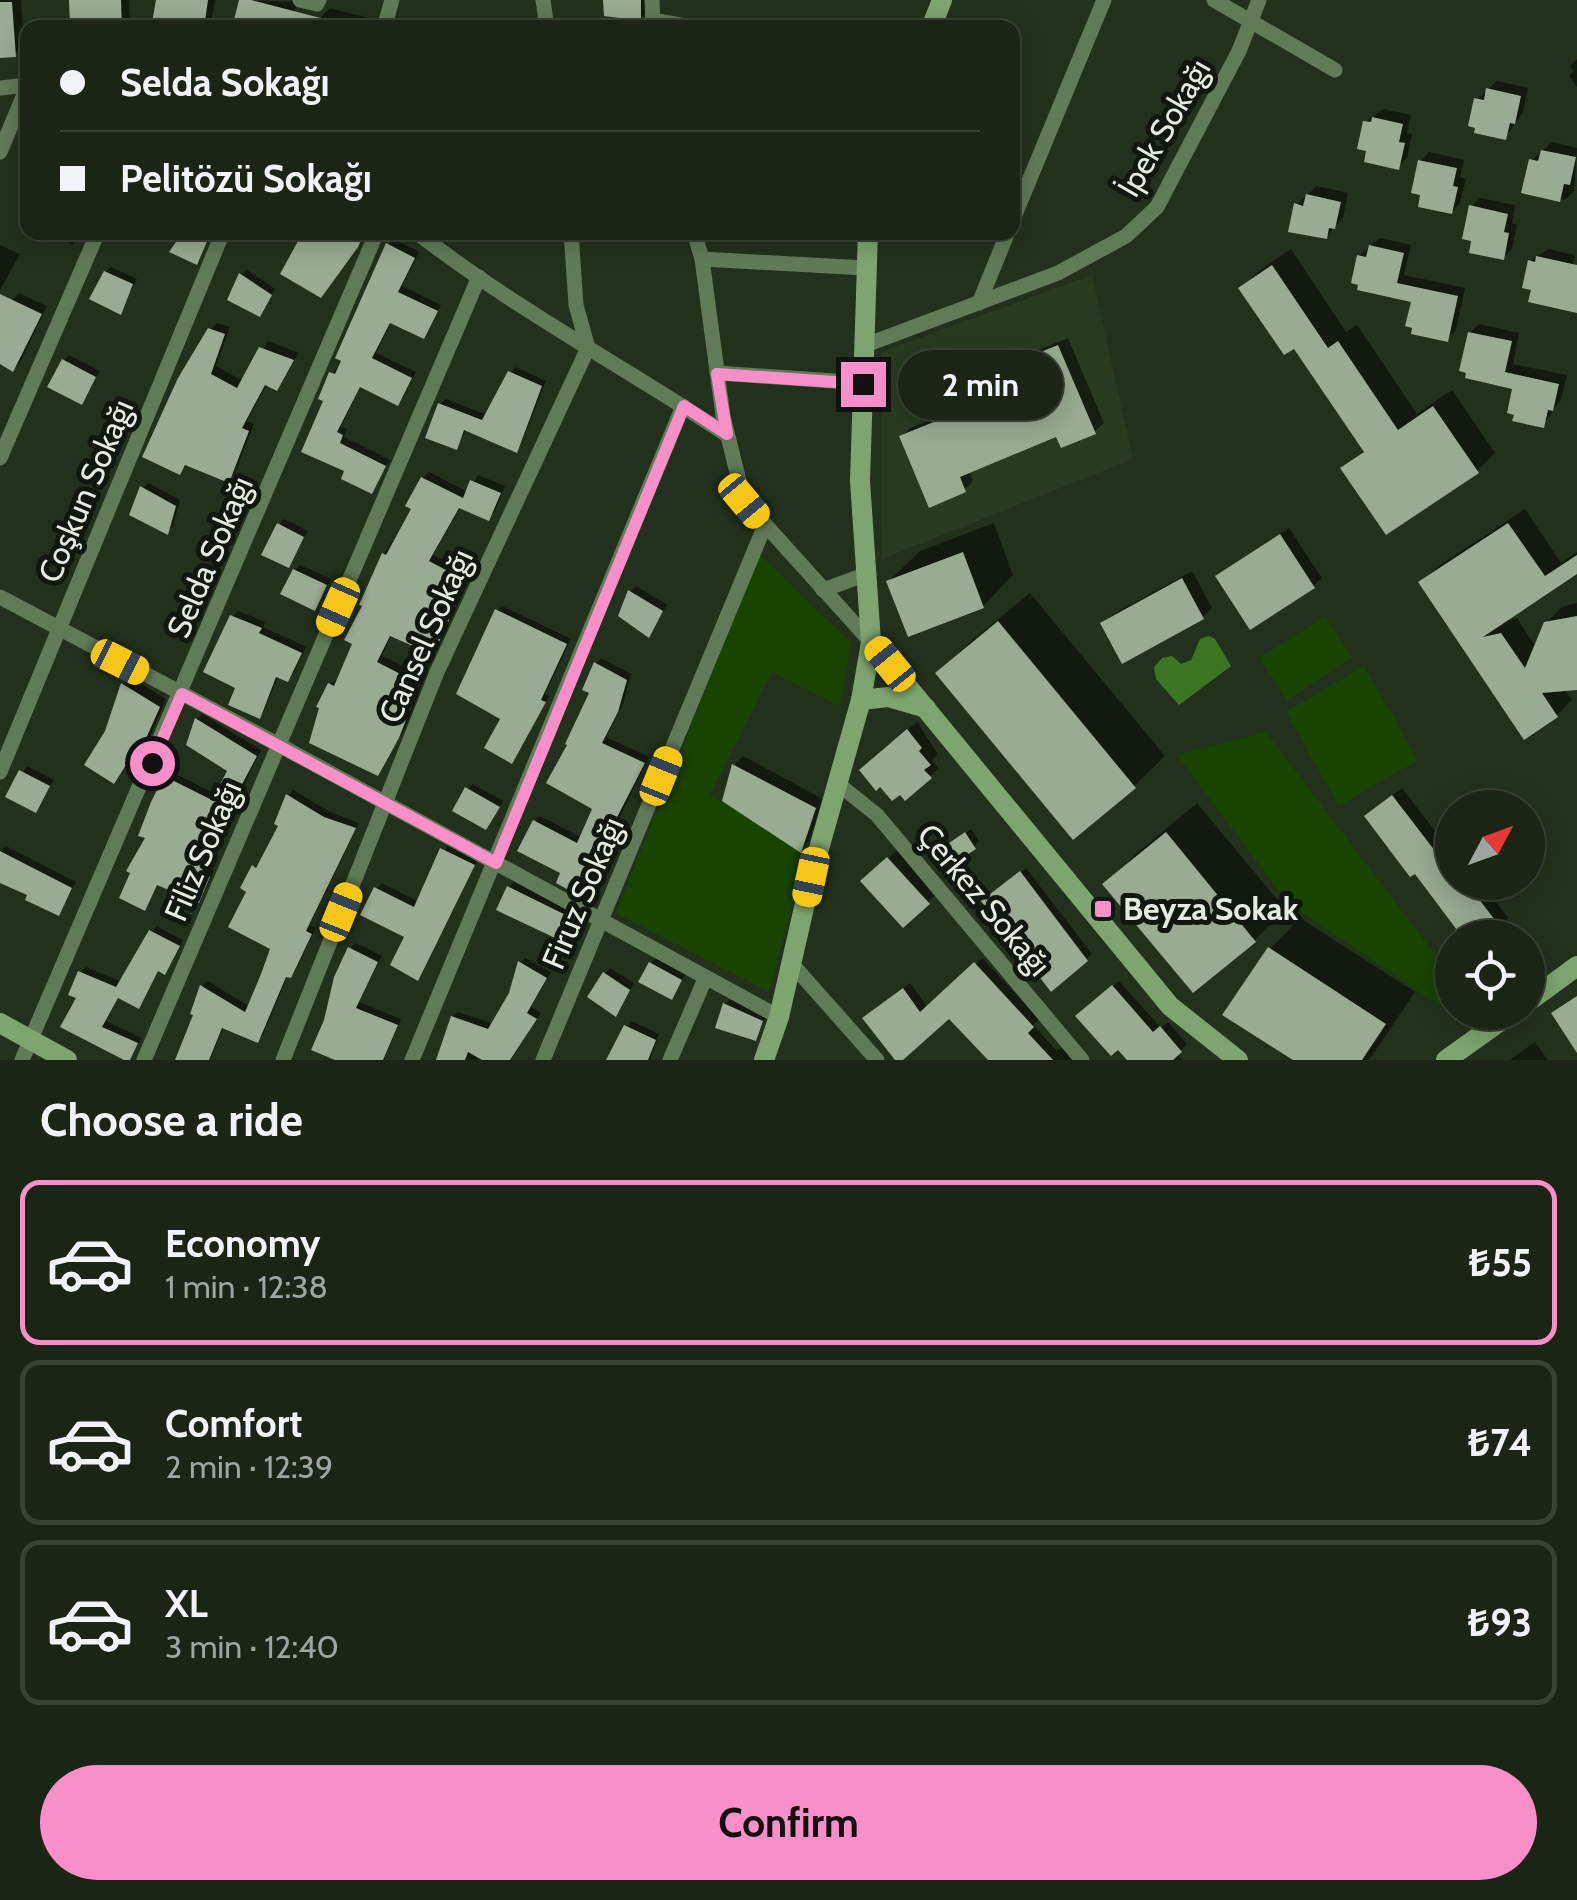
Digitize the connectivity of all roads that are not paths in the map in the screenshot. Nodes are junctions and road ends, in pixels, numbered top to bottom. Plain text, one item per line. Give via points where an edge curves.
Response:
1 (300, 0) edge
2 (319, 0) edge
3 (1104, 0) edge
4 (1214, 0) edge
5 (1259, 0) edge
6 (1252, 19) junction
7 (1335, 70) dead end
8 (20, 105) edge
9 (0, 152) edge
10 (1020, 203) edge
11 (95, 240) edge
12 (220, 240) edge
13 (375, 240) edge
14 (427, 240) edge
15 (572, 240) edge
16 (696, 240) edge
17 (867, 240) edge
18 (1005, 240) edge
19 (702, 259) junction
20 (865, 268) junction
21 (479, 277) junction
22 (979, 303) junction
23 (863, 346) junction
24 (588, 348) junction
25 (717, 374) junction
26 (863, 384) junction
27 (684, 406) junction
28 (727, 434) junction
29 (0, 458) edge
30 (765, 525) junction
31 (867, 574) junction
32 (823, 590) junction
33 (0, 598) edge
34 (58, 629) junction
35 (872, 642) junction
36 (182, 694) junction
37 (862, 700) junction
38 (926, 708) junction
39 (279, 744) junction
40 (0, 772) edge
41 (838, 783) junction
42 (385, 802) junction
43 (496, 863) junction
44 (601, 920) junction
45 (792, 964) junction
46 (1575, 971) edge
47 (705, 980) junction
48 (1545, 991) edge
49 (779, 1017) junction
50 (0, 1024) edge
51 (1488, 1030) edge
52 (31, 1039) junction
53 (22, 1060) edge
54 (67, 1060) edge
55 (144, 1060) edge
56 (283, 1060) edge
57 (412, 1060) edge
58 (543, 1060) edge
59 (670, 1060) edge
60 (764, 1060) edge
61 (877, 1060) edge
62 (1082, 1060) edge
63 (1238, 1060) edge
64 (1446, 1060) edge

1 - 2 street
3 - 10 street
4 - 6 street
5 - 6 street, İpek Sokağı
6 - 7 street
6 - 22 street, İpek Sokağı via 1157,207 1126,236 1058,273
8 - 9 street
11 - 29 street
12 - 34 street, Coşkun Sokağı
13 - 36 street, Selda Sokağı
14 - 21 street
15 - 24 street via 576,305
16 - 19 street
17 - 20 street
18 - 22 street
19 - 20 street
19 - 25 street
20 - 23 street
21 - 24 street
21 - 39 street, Filiz Sokağı
22 - 23 street, İpek Sokağı
23 - 26 street
24 - 27 street
24 - 42 street, Cansel Sokağı via 437,672
25 - 26 street
25 - 28 street
26 - 31 street via 860,481
27 - 28 street
27 - 43 street
28 - 30 street via 744,501
30 - 32 street
30 - 44 street, Firuz Sokağı
31 - 32 street
31 - 35 street
32 - 35 street
33 - 34 street
34 - 36 street
34 - 40 street, Coşkun Sokağı
35 - 37 street
35 - 38 street
36 - 39 street
36 - 52 street, Selda Sokağı
37 - 38 street via 888,697
37 - 41 street
38 - 63 street via 1170,1006
39 - 42 street
39 - 55 street, Filiz Sokağı
41 - 45 street
41 - 62 street, Çerkez Sokağı via 876,815
42 - 43 street
42 - 56 street, Cansel Sokağı
43 - 44 street
43 - 57 street
44 - 47 street
44 - 58 street, Firuz Sokağı
45 - 49 street
45 - 61 street
46 - 48 street
47 - 49 street
47 - 59 street
49 - 60 street
50 - 52 street
51 - 64 street
52 - 53 street, Selda Sokağı
52 - 54 street

